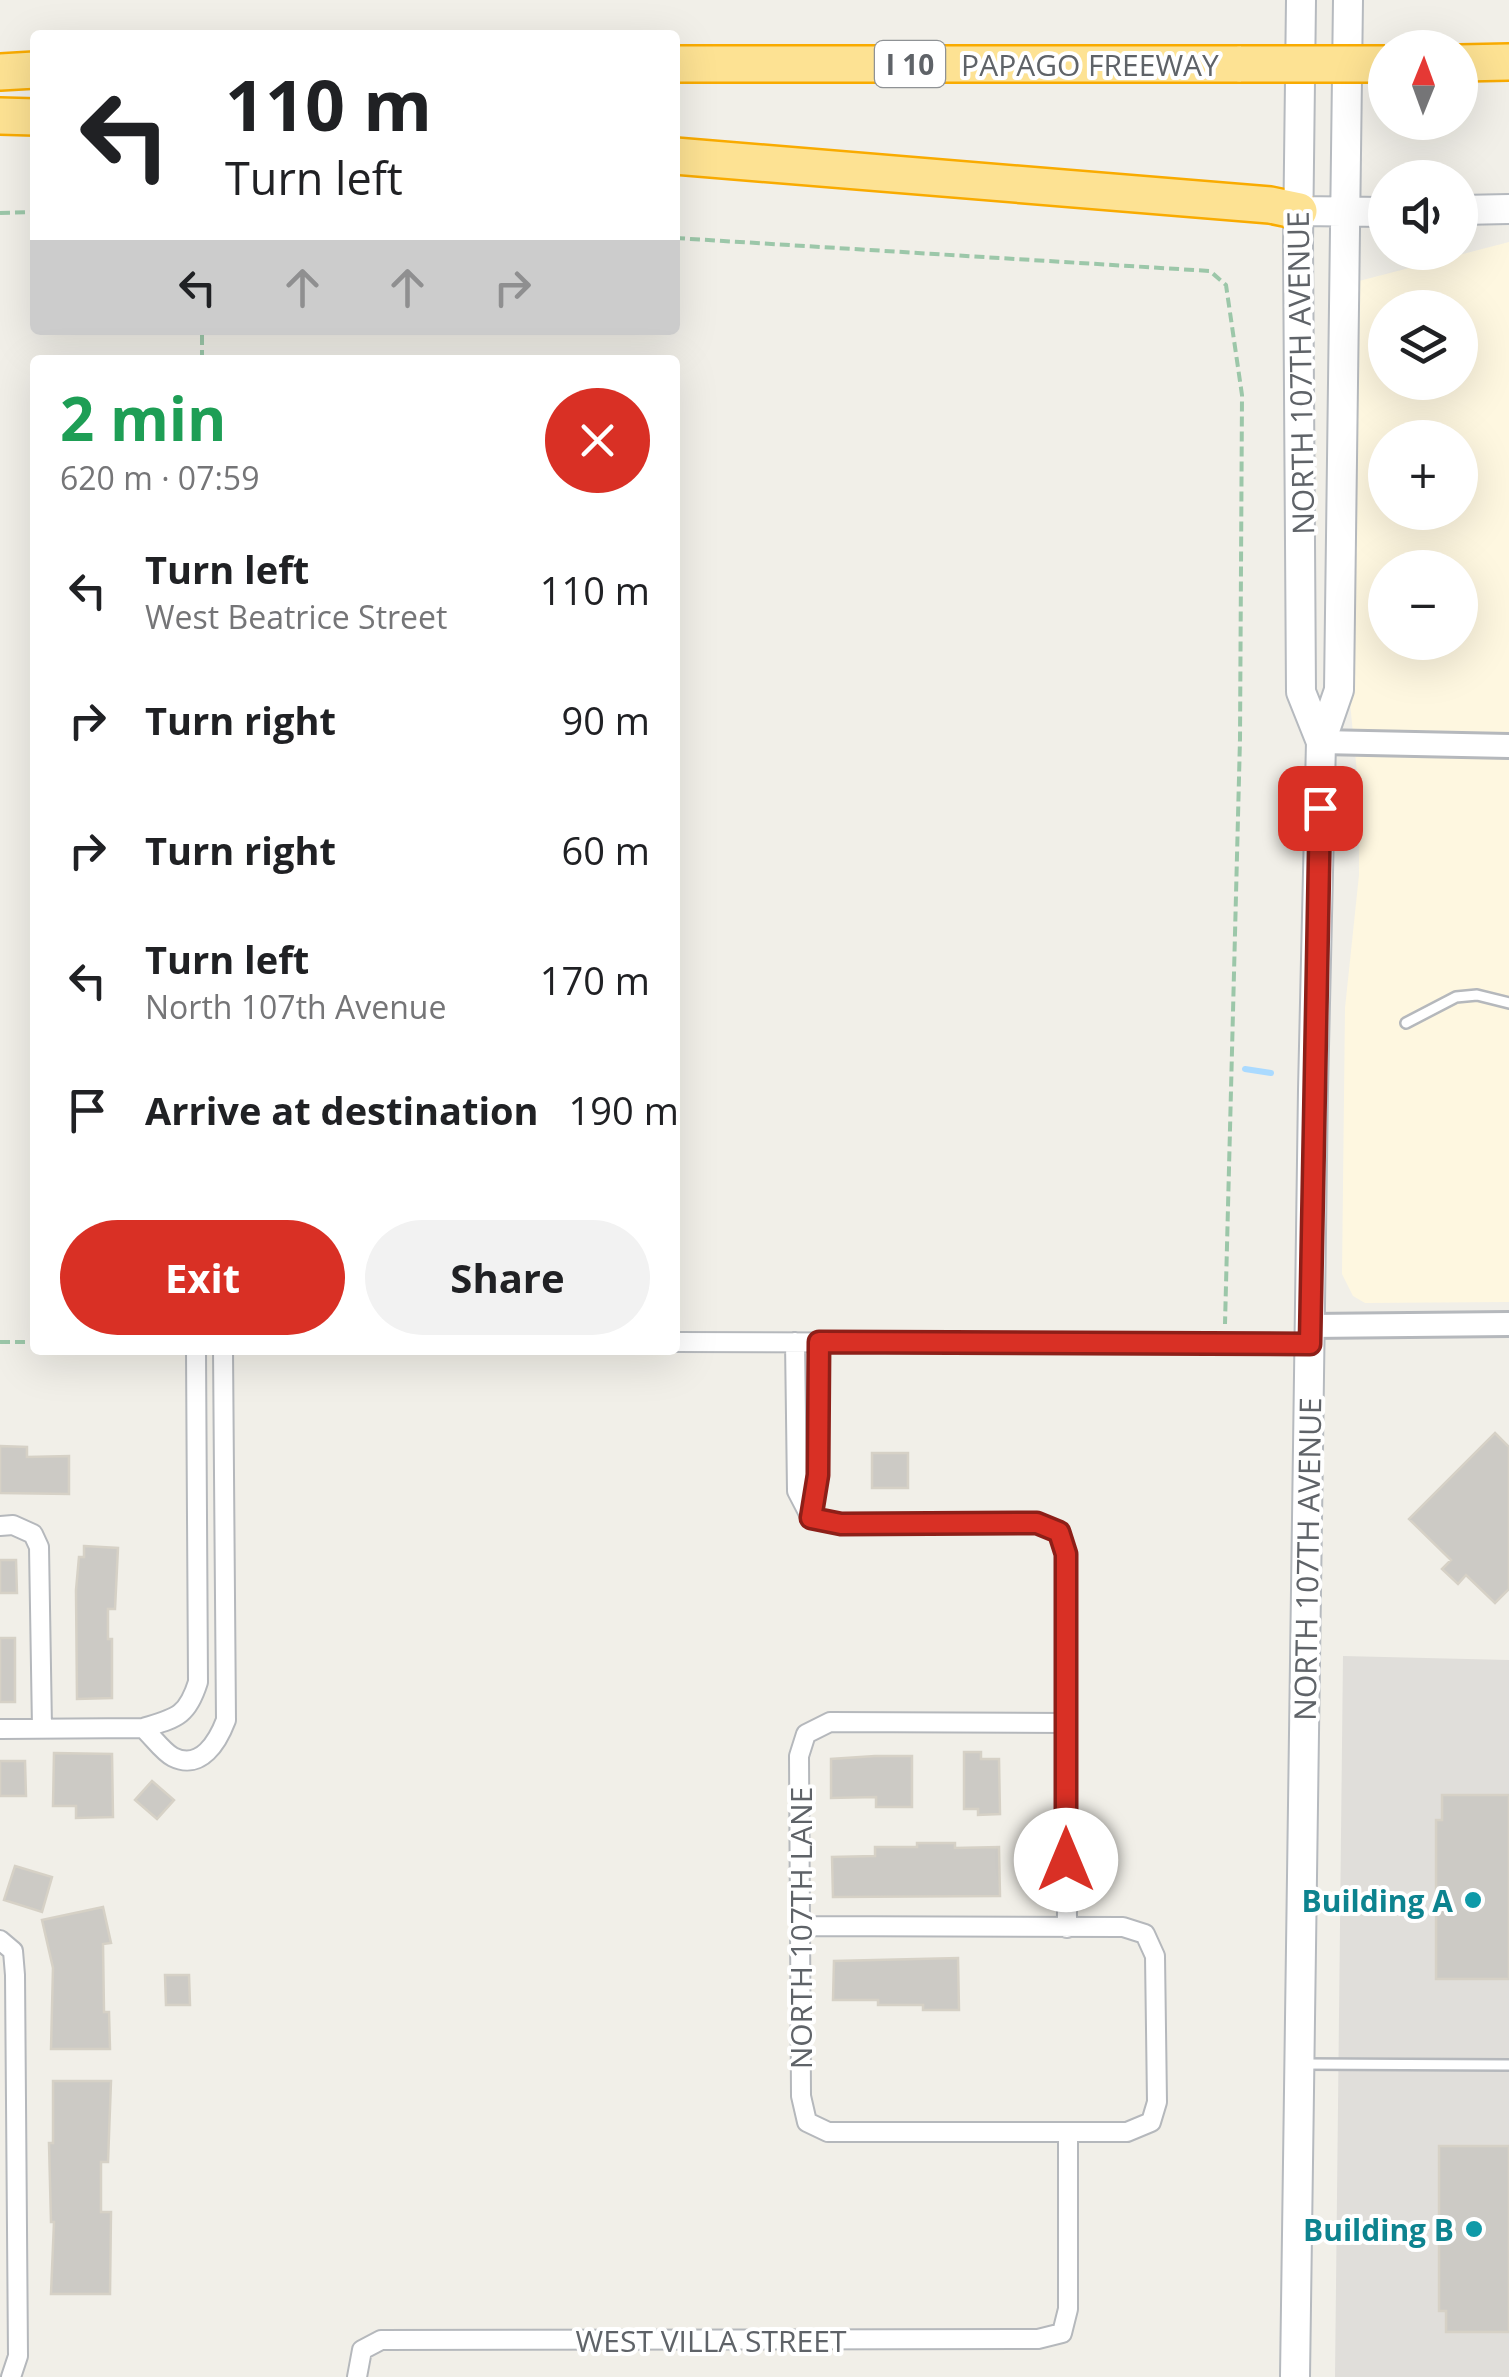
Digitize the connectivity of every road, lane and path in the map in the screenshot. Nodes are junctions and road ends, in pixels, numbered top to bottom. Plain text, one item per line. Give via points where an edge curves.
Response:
1 (1302, 0) edge
2 (1348, 0) edge
3 (680, 64) edge
4 (1368, 64) edge
5 (30, 70) edge
6 (0, 72) edge
7 (0, 116) edge
8 (30, 117) edge
9 (680, 156) edge
10 (1509, 208) edge
11 (1478, 209) edge
12 (1298, 211) junction
13 (30, 212) edge
14 (1345, 212) junction
15 (1368, 212) edge
16 (0, 213) edge
17 (680, 238) edge
18 (1321, 742) junction
19 (1509, 746) edge
20 (1509, 1002) edge
21 (1406, 1022) dead end
22 (1509, 1324) edge
23 (1310, 1335) junction
24 (0, 1342) edge
25 (30, 1342) edge
26 (680, 1342) edge
27 (795, 1342) junction
28 (819, 1342) junction
29 (1224, 1344) junction
30 (196, 1355) edge
31 (223, 1355) edge
32 (796, 1461) junction
33 (818, 1461) junction
34 (811, 1518) junction
35 (0, 1526) edge
36 (198, 1617) junction
37 (226, 1617) junction
38 (1066, 1723) junction
39 (42, 1728) junction
40 (143, 1728) junction
41 (0, 1729) edge
42 (800, 1926) junction
43 (1066, 1928) junction
44 (6, 1946) edge
45 (1300, 2064) junction
46 (1509, 2065) edge
47 (1068, 2132) junction
48 (9, 2174) edge
49 (11, 2377) edge
50 (357, 2377) edge
51 (1294, 2377) edge

1 - 12 main road, NORTH 107TH AVENUE
2 - 14 main road, NORTH 107TH AVENUE
3 - 4 highway, PAPAGO FREEWAY / I 10, bridge
5 - 6 highway
7 - 8 highway
9 - 12 highway
10 - 11 main road
12 - 14 main road
12 - 18 main road, NORTH 107TH AVENUE via 1301,692
13 - 16 path
14 - 15 main road
14 - 18 main road, NORTH 107TH AVENUE via 1338,690
17 - 29 path via 1210,271 1226,284 1242,395
18 - 19 street
18 - 23 main road, NORTH 107TH AVENUE
20 - 21 lane via 1478,994 1456,997
22 - 23 street
23 - 29 street
23 - 45 main road, NORTH 107TH AVENUE
24 - 25 path
26 - 27 street
27 - 28 street
27 - 32 street
28 - 29 street
28 - 33 street
30 - 36 street
31 - 37 street
32 - 33 street
32 - 34 street via 798,1491
33 - 34 street
34 - 38 street via 841,1524 1037,1523 1059,1532 1066,1554
35 - 39 street via 33,1534 39,1547
36 - 37 street
36 - 40 street via 192,1702 178,1718
37 - 40 street via 226,1720 216,1746 196,1759 174,1758
38 - 42 street, NORTH 107TH LANE via 830,1722 806,1734 799,1756
38 - 43 street
39 - 40 street
39 - 41 street
42 - 43 street
42 - 47 street, NORTH 107TH LANE via 801,2096 807,2122 828,2132
43 - 47 street via 1123,1927 1145,1934 1154,1956 1157,2102 1150,2122 1127,2132
44 - 48 street
45 - 46 lane
45 - 51 main road, NORTH 107TH AVENUE
47 - 50 street, WEST VILLA STREET via 1068,2309 1062,2334 1038,2340 381,2340 362,2350
48 - 49 street via 18,2356

